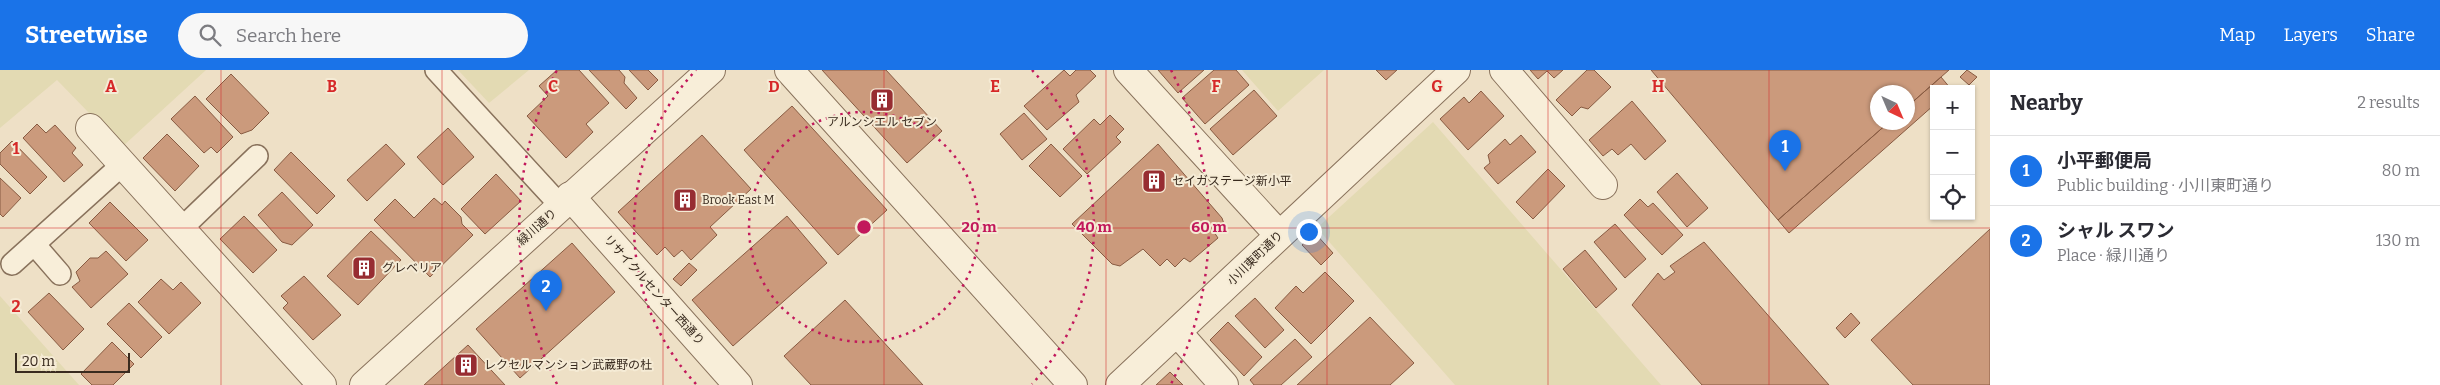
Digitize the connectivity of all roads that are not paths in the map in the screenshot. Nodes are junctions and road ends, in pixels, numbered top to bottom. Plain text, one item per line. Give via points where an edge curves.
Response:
1 (436, 70) edge
2 (711, 70) edge
3 (789, 70) edge
4 (1128, 70) edge
5 (1456, 70) edge
6 (1504, 70) edge
7 (90, 128) dead end
8 (257, 156) dead end
9 (123, 164) junction
10 (1603, 185) dead end
11 (565, 201) junction
12 (181, 229) junction
13 (1279, 235) junction
14 (34, 244) junction
15 (12, 264) dead end
16 (60, 274) dead end
17 (1177, 332) junction
18 (322, 385) edge
19 (364, 385) edge
20 (738, 385) edge
21 (1072, 385) edge
22 (1120, 385) edge
23 (1224, 385) edge

1 - 11 lane
2 - 11 street, 緑川通り
3 - 21 street
4 - 13 street
5 - 13 street, 小川東町通り
6 - 10 street
7 - 9 street
8 - 12 lane
9 - 12 street
9 - 14 lane
11 - 19 street, 緑川通り
11 - 20 street, リサイクルセンター西通り
12 - 18 street
13 - 17 street, 小川東町通り
14 - 15 lane
14 - 16 lane
17 - 22 street, 小川東町通り
17 - 23 street

